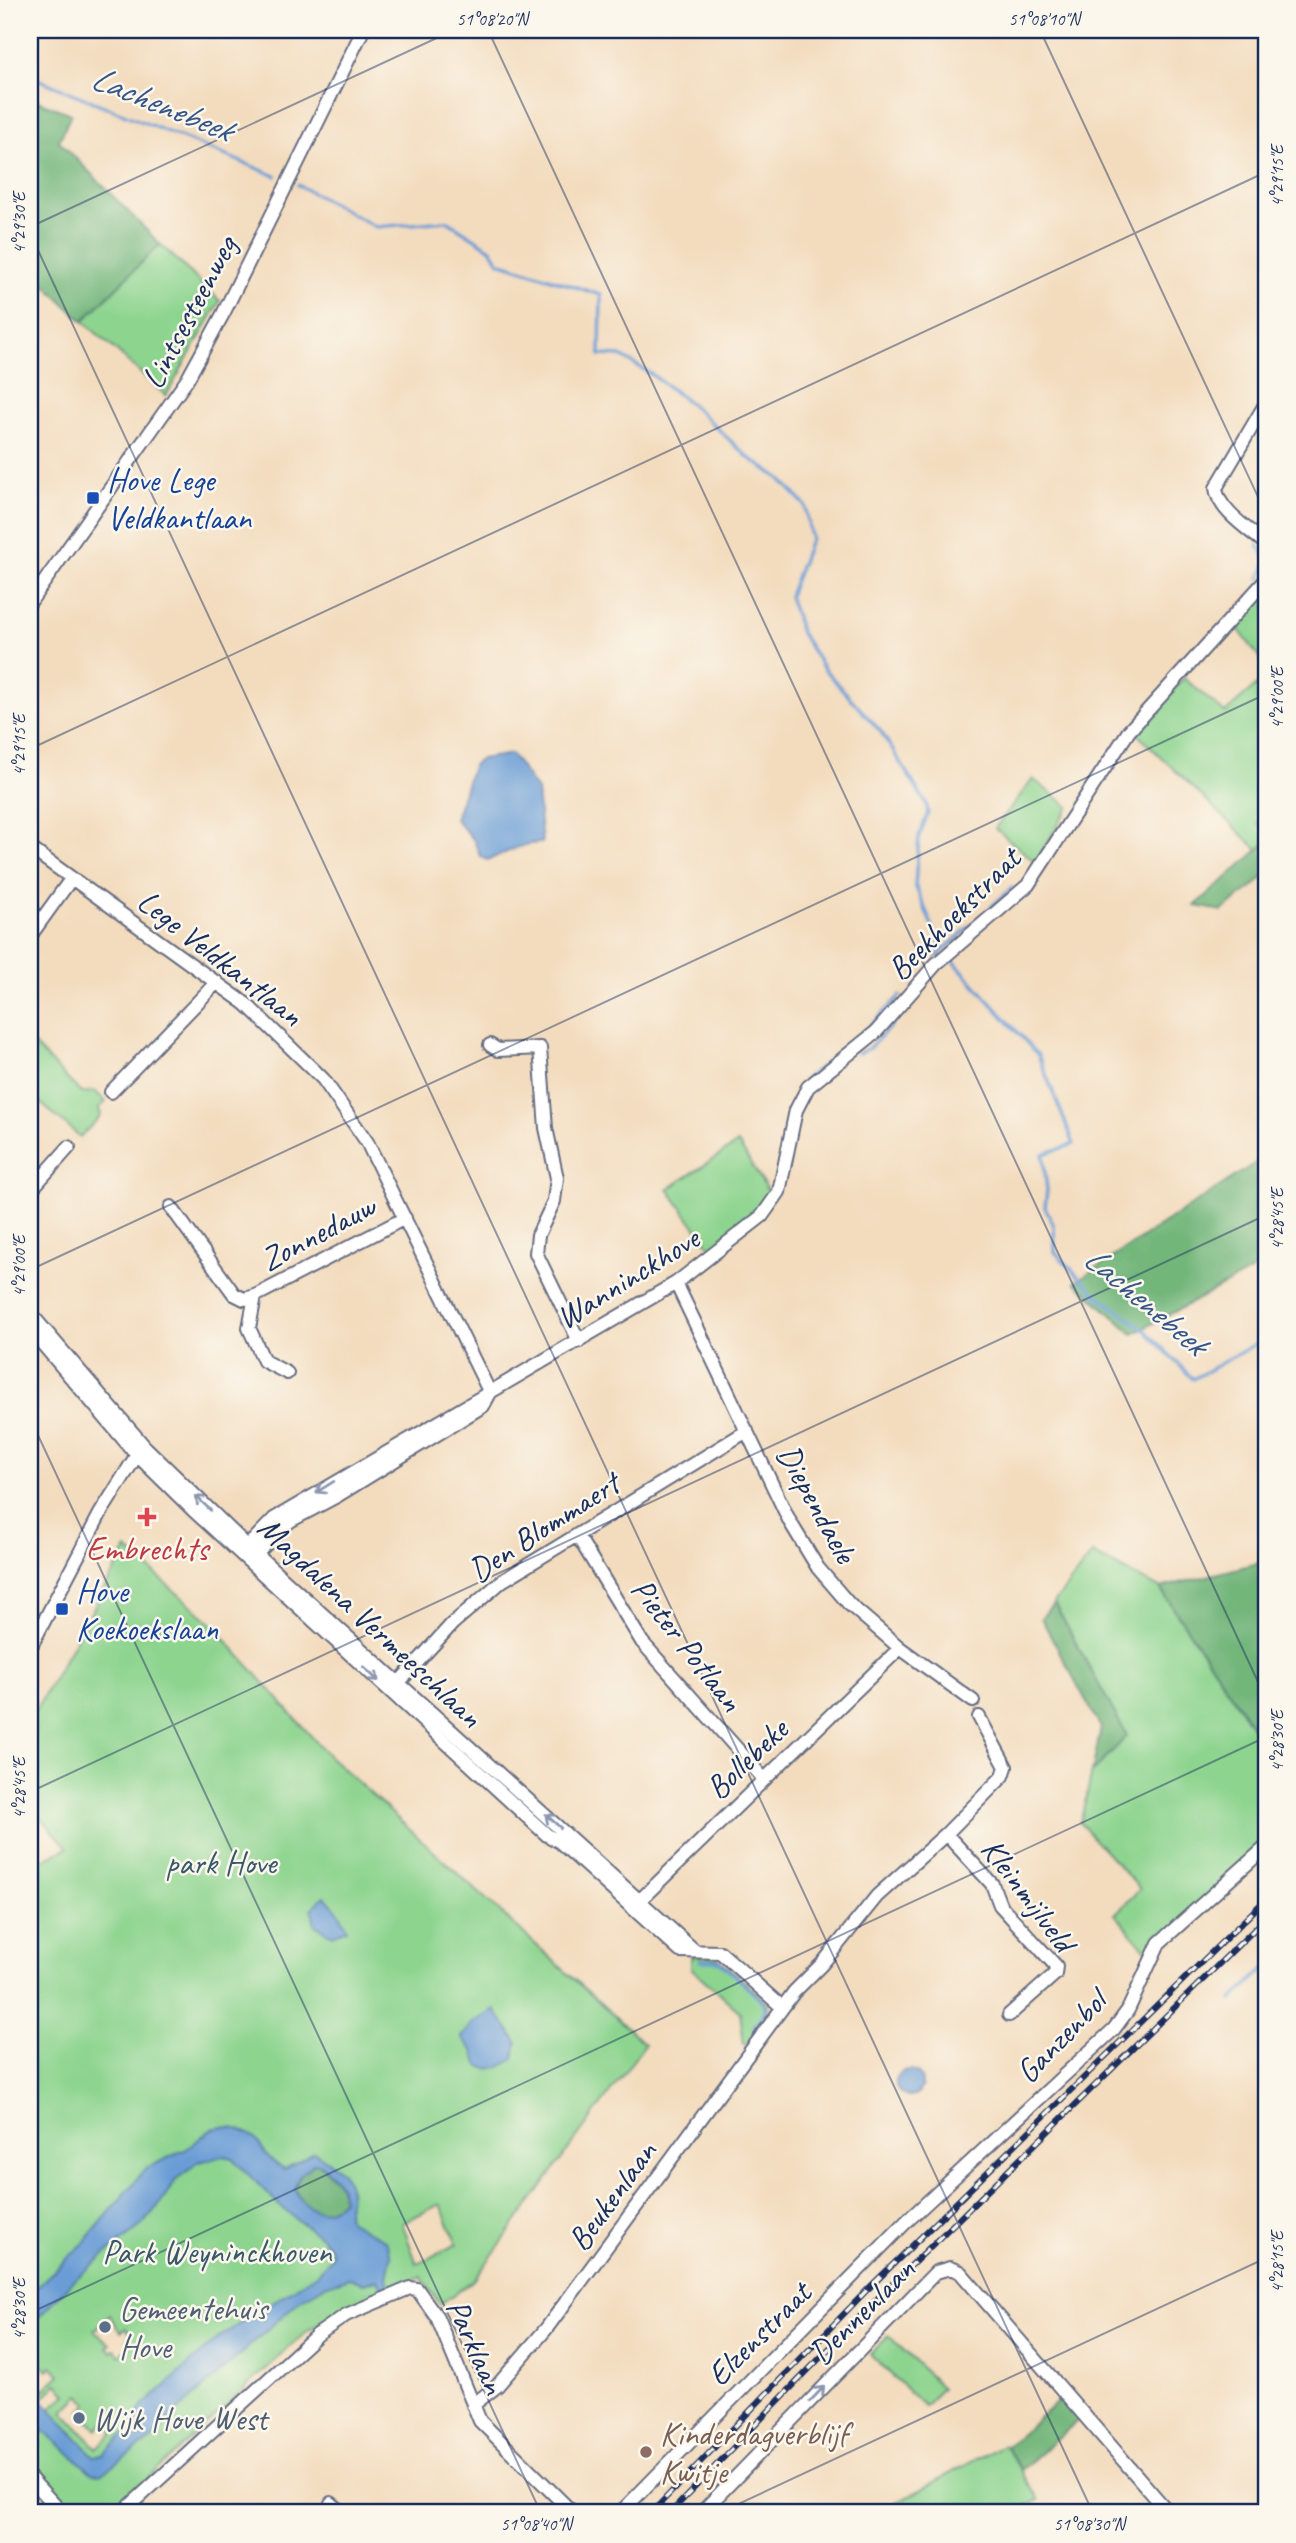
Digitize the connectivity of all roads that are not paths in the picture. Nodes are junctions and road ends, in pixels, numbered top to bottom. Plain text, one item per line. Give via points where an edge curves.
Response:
1 (363, 30) edge
2 (1266, 403) edge
3 (1266, 544) edge
4 (1266, 580) edge
5 (30, 602) edge
6 (30, 848) edge
7 (71, 879) junction
8 (30, 936) edge
9 (217, 982) junction
10 (490, 1045) dead end
11 (111, 1092) dead end
12 (69, 1147) dead end
13 (30, 1191) edge
14 (779, 1192) joint
15 (171, 1207) dead end
16 (405, 1218) junction
17 (676, 1283) junction
18 (255, 1297) junction
19 (30, 1313) edge
20 (30, 1329) edge
21 (579, 1341) junction
22 (287, 1373) dead end
23 (490, 1392) junction
24 (747, 1431) junction
25 (140, 1450) junction
26 (577, 1535) junction
27 (248, 1553) junction
28 (30, 1647) edge
29 (900, 1648) junction
30 (394, 1688) junction
31 (973, 1702) dead end
32 (979, 1717) dead end
33 (764, 1779) junction
34 (946, 1834) junction
35 (1266, 1847) edge
36 (636, 1903) junction
37 (782, 2007) junction
38 (1009, 2015) dead end
39 (906, 2222) joint
40 (473, 2405) junction
41 (30, 2478) edge
42 (331, 2503) dead end
43 (62, 2513) edge
44 (122, 2513) edge
45 (343, 2513) edge
46 (573, 2513) edge
47 (620, 2513) edge
48 (701, 2513) edge
49 (1169, 2513) edge

1 - 5 street, Lintsesteenweg via 187,380
2 - 3 street via 1216,488 1223,506
4 - 14 street, Beekhoekstraat via 1129,731 1028,885 936,964 876,1032 808,1087 796,1110
6 - 7 street, Lege Veldkantlaan
7 - 8 street
7 - 9 street, Lege Veldkantlaan
9 - 11 street
9 - 16 street, Lege Veldkantlaan via 274,1028 323,1079 368,1142
10 - 21 street via 498,1050 540,1048 546,1128 557,1178 536,1252
12 - 13 street
14 - 17 street, Wanninckhove via 762,1216
15 - 18 street, Zonnedauw via 234,1294 244,1299
16 - 18 street, Zonnedauw
16 - 23 street, Lege Veldkantlaan
17 - 21 street, Wanninckhove
17 - 24 street, Diependaele
18 - 22 street, Zonnedauw via 249,1328 264,1361
19 - 25 street, Magdalena Vermeeschlaan
20 - 25 street, Magdalena Vermeeschlaan
21 - 23 street, Wanninckhove
23 - 27 street, Wanninckhove via 285,1512
24 - 26 street, Den Blommaert
24 - 29 street, Diependaele via 790,1522 818,1568 849,1604
25 - 27 street, Magdalena Vermeeschlaan
25 - 28 street via 100,1514
26 - 30 street, Den Blommaert via 482,1596
26 - 33 street, Pieter Potlaan via 642,1642
27 - 30 street, Magdalena Vermeeschlaan
29 - 31 street, Diependaele
29 - 33 street, Bollebeke
30 - 36 street, Magdalena Vermeeschlaan
32 - 34 street, Kleinmijlveld via 1006,1771
33 - 36 street, Bollebeke
34 - 37 street, Kleinmijlveld via 877,1896
34 - 38 street, Kleinmijlveld via 992,1884 1000,1905 1056,1966 1055,1974
35 - 39 street, Ganzenbol via 1159,1943 1128,2010 1114,2029
36 - 37 street, Magdalena Vermeeschlaan via 680,1951 720,1952
37 - 40 street, Beukenlaan via 546,2329 497,2386
39 - 47 street, Elzenstraat
40 - 44 street, Parklaan via 437,2317 417,2288 410,2288 346,2315 317,2335
40 - 46 street, Parklaan via 480,2421
41 - 43 street
42 - 45 street
48 -> 49 street, Dennenlaan via 936,2272 950,2268 960,2272

